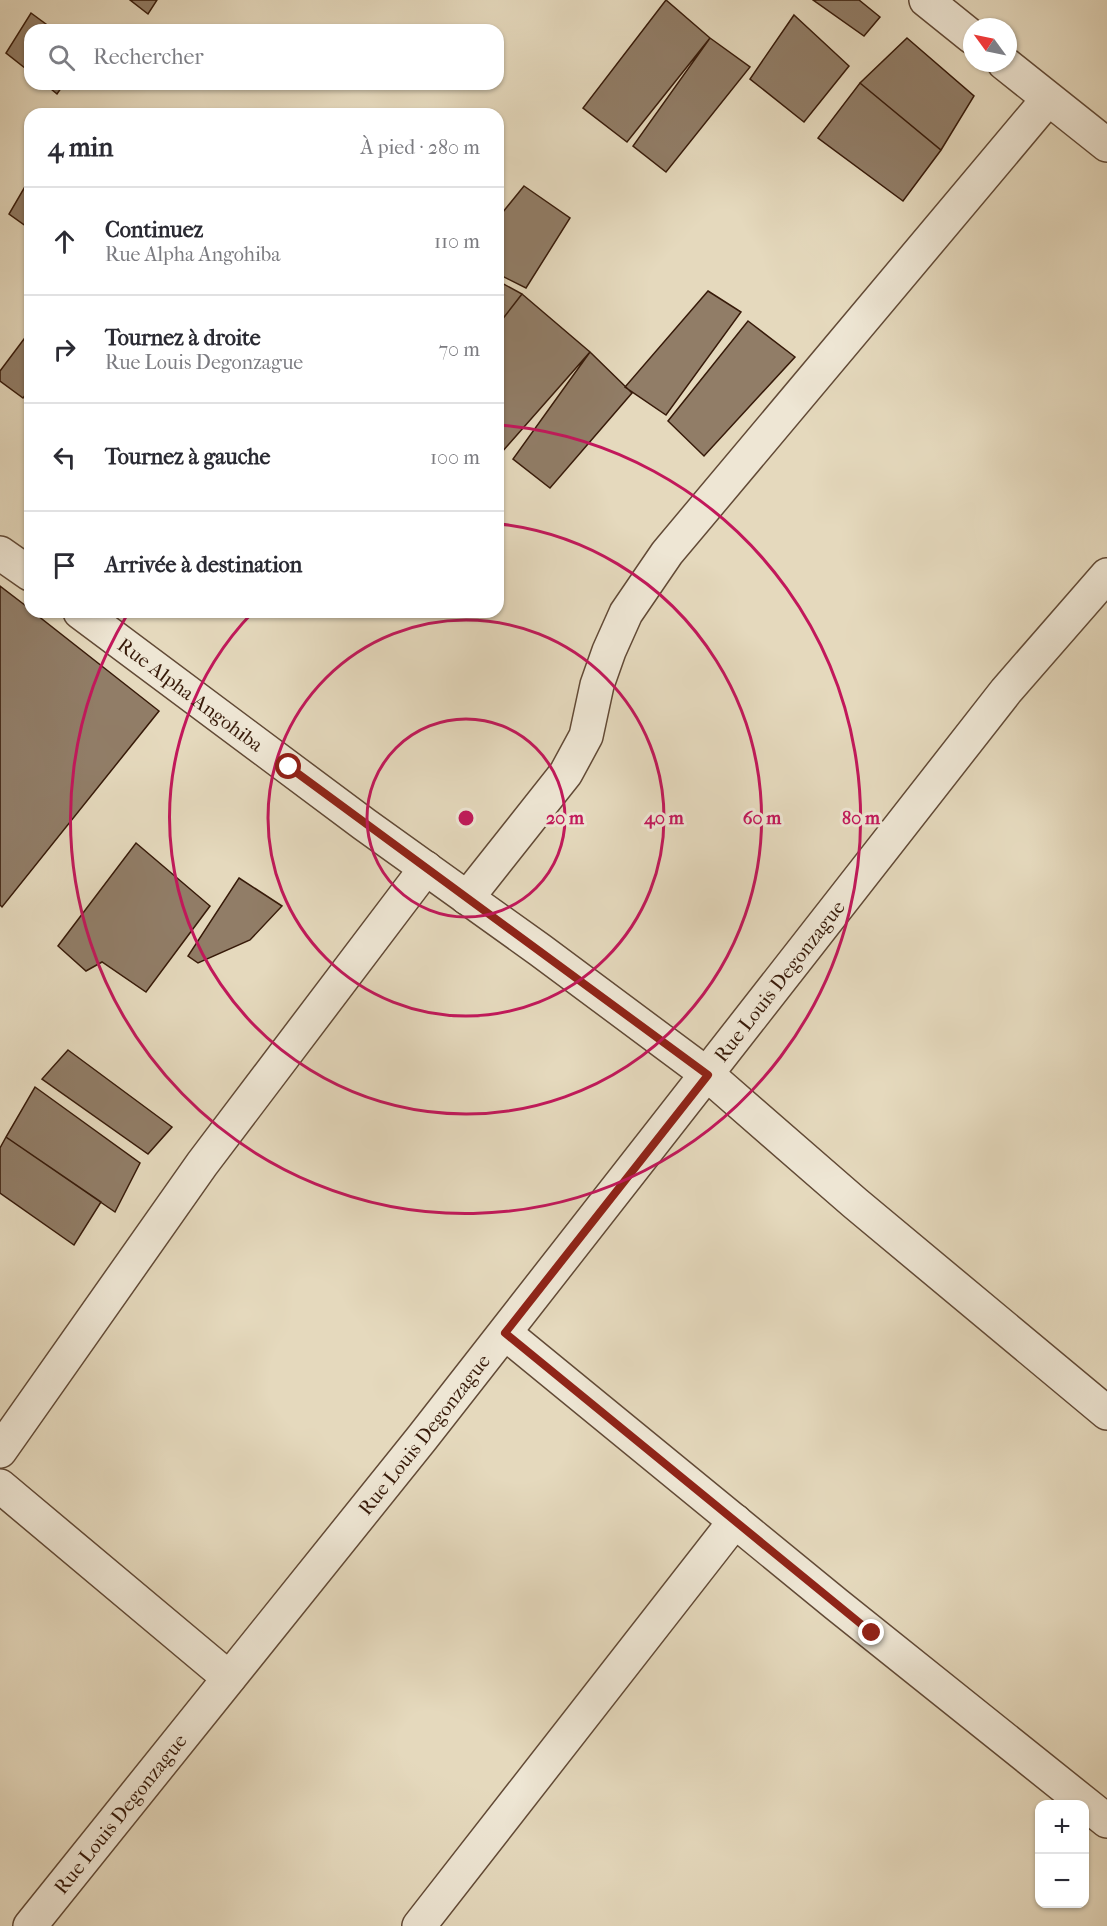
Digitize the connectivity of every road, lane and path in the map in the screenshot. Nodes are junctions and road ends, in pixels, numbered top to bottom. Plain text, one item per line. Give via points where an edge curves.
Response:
1 (941, 5) edge
2 (963, 28) edge
3 (1015, 72) edge
4 (1048, 99) junction
5 (1107, 145) edge
6 (0, 553) edge
7 (24, 570) edge
8 (1107, 575) edge
9 (88, 618) edge
10 (426, 868) junction
11 (467, 898) junction
12 (708, 1075) junction
13 (505, 1333) junction
14 (1107, 1413) edge
15 (0, 1451) edge
16 (0, 1486) edge
17 (735, 1521) junction
18 (230, 1678) junction
19 (1107, 1821) edge
20 (30, 1926) edge
21 (419, 1926) edge

1 - 2 street
3 - 4 street
4 - 5 street
4 - 11 street via 667,552 626,614 609,651 586,736 566,772
6 - 7 street
8 - 12 street, Rue Louis Degonzague via 1006,692
9 - 10 street, Rue Alpha Angohiba
10 - 11 street, Rue Alpha Angohiba
10 - 15 street via 202,1164
11 - 12 street, Rue Alpha Angohiba
12 - 13 street, Rue Louis Degonzague
12 - 14 street, Rue Alpha Angohiba
13 - 17 street
13 - 18 street, Rue Louis Degonzague
16 - 18 street
17 - 19 street
17 - 21 street
18 - 20 street, Rue Louis Degonzague

